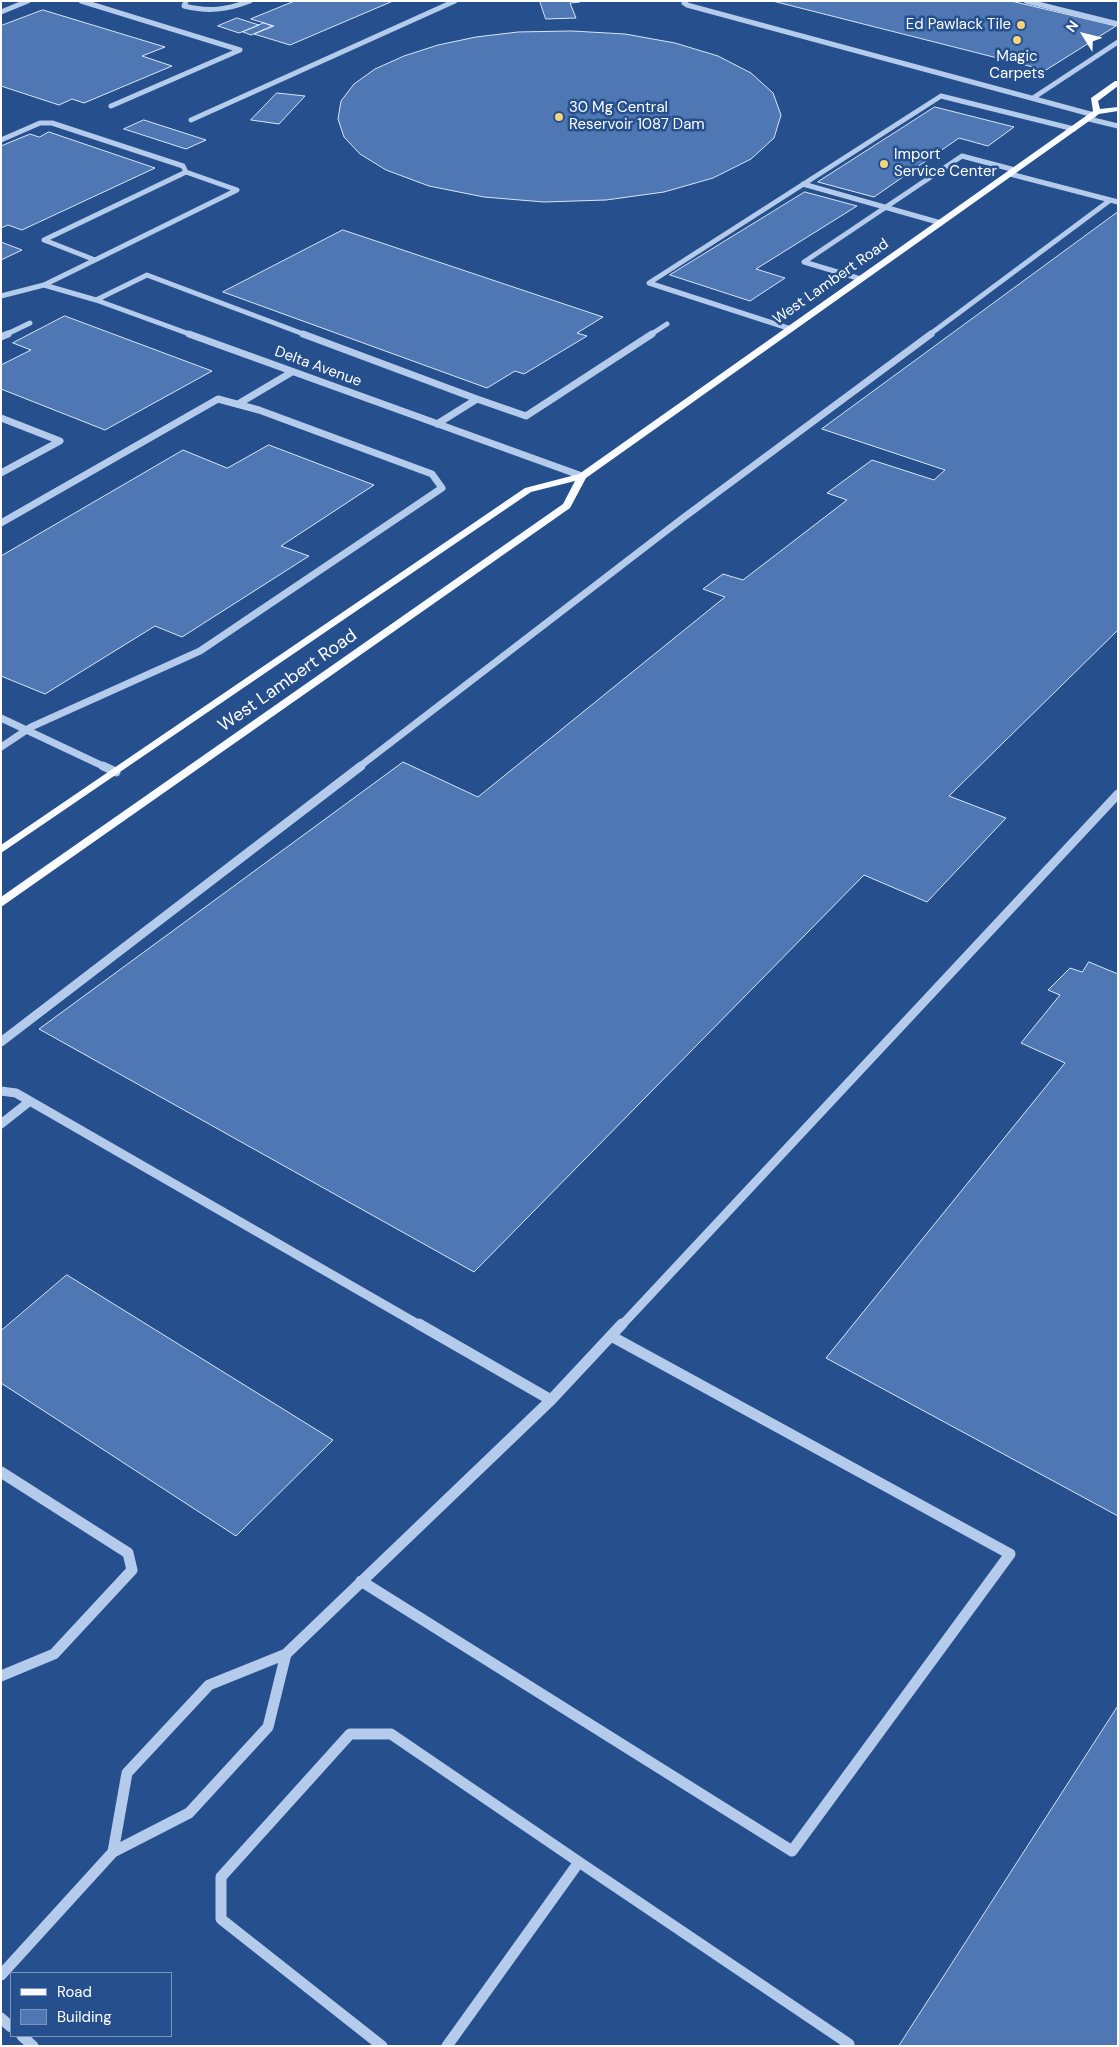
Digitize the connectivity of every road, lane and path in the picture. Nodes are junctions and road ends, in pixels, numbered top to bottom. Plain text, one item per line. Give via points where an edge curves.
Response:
1 (28, 1) edge
2 (81, 1) edge
3 (186, 1) edge
4 (250, 1) edge
5 (455, 1) edge
6 (686, 1) edge
7 (1026, 1) edge
8 (1034, 2) edge
9 (1, 12) edge
10 (1118, 24) edge
11 (1118, 42) edge
12 (1118, 83) edge
13 (1033, 98) junction
14 (111, 106) dead end
15 (1118, 109) edge
16 (1093, 115) junction
17 (191, 120) dead end
18 (1118, 126) edge
19 (1074, 129) junction
20 (1, 140) edge
21 (186, 172) junction
22 (1013, 172) junction
23 (803, 184) junction
24 (1109, 201) junction
25 (1118, 202) edge
26 (887, 208) junction
27 (941, 223) junction
28 (96, 260) junction
29 (861, 280) junction
30 (44, 285) junction
31 (1, 296) edge
32 (96, 300) junction
33 (30, 323) dead end
34 (667, 324) dead end
35 (791, 329) junction
36 (1, 337) edge
37 (292, 372) junction
38 (477, 399) junction
39 (238, 404) junction
40 (1, 418) edge
41 (437, 424) junction
42 (1, 474) edge
43 (582, 476) junction
44 (1, 523) edge
45 (1, 718) edge
46 (27, 730) junction
47 (1, 747) edge
48 (116, 772) junction
49 (1118, 794) edge
50 (1, 850) edge
51 (1, 903) edge
52 (1, 1042) edge
53 (1, 1091) edge
54 (30, 1101) junction
55 (1, 1124) edge
56 (611, 1336) junction
57 (551, 1400) junction
58 (1, 1472) edge
59 (361, 1581) junction
60 (286, 1654) junction
61 (1, 1676) edge
62 (114, 1852) junction
63 (579, 1862) junction
64 (1, 1975) edge
65 (23, 2037) edge
66 (33, 2046) edge
67 (382, 2046) edge
68 (447, 2046) edge
69 (847, 2046) edge

1 - 9 street
2 - 14 street via 240,50
3 - 4 street via 184,6 214,12
5 - 17 street
6 - 13 street via 687,6
7 - 8 street
8 - 10 street
11 - 13 street
12 - 16 main road via 1094,100
13 - 16 street
15 - 16 main road, West Lambert Road
16 - 18 street
16 - 19 main road, West Lambert Road
19 - 22 main road, West Lambert Road
19 - 23 street via 940,96
20 - 21 street via 40,123 52,123 183,166
21 - 28 street via 237,190
21 - 28 street via 44,240
22 - 24 street
22 - 26 street via 962,156
22 - 27 main road, West Lambert Road
23 - 26 street
23 - 35 street via 649,283
24 - 25 street
24 - 52 street via 683,518
26 - 27 street
26 - 29 street via 804,262
27 - 29 main road, West Lambert Road
28 - 30 street
29 - 35 main road, West Lambert Road
30 - 31 street
30 - 32 street, Delta Avenue
32 - 37 street, Delta Avenue
32 - 38 street via 147,275
33 - 36 street
34 - 38 street via 526,416
35 - 43 main road, West Lambert Road
37 - 39 street
37 - 41 street, Delta Avenue
38 - 41 street
39 - 44 street via 218,399
39 - 46 street via 432,474 442,488 200,650
40 - 42 street via 60,441
41 - 43 street, Delta Avenue
43 - 48 main road, West Lambert Road via 528,490
43 - 51 main road, West Lambert Road via 567,506
45 - 46 street
46 - 47 street
46 - 48 street
48 - 50 main road, West Lambert Road
49 - 56 street
53 - 54 street via 16,1093
54 - 55 street
54 - 57 street
56 - 57 street
56 - 59 street via 1010,1554 792,1851
57 - 59 street
58 - 61 street via 128,1553 132,1570 54,1654
59 - 60 street
60 - 62 street via 268,1727 189,1813
60 - 62 street via 209,1686 127,1772
62 - 64 street
63 - 67 street via 392,1734 350,1734 221,1877 222,1919
63 - 68 street
63 - 69 street
65 - 66 street

